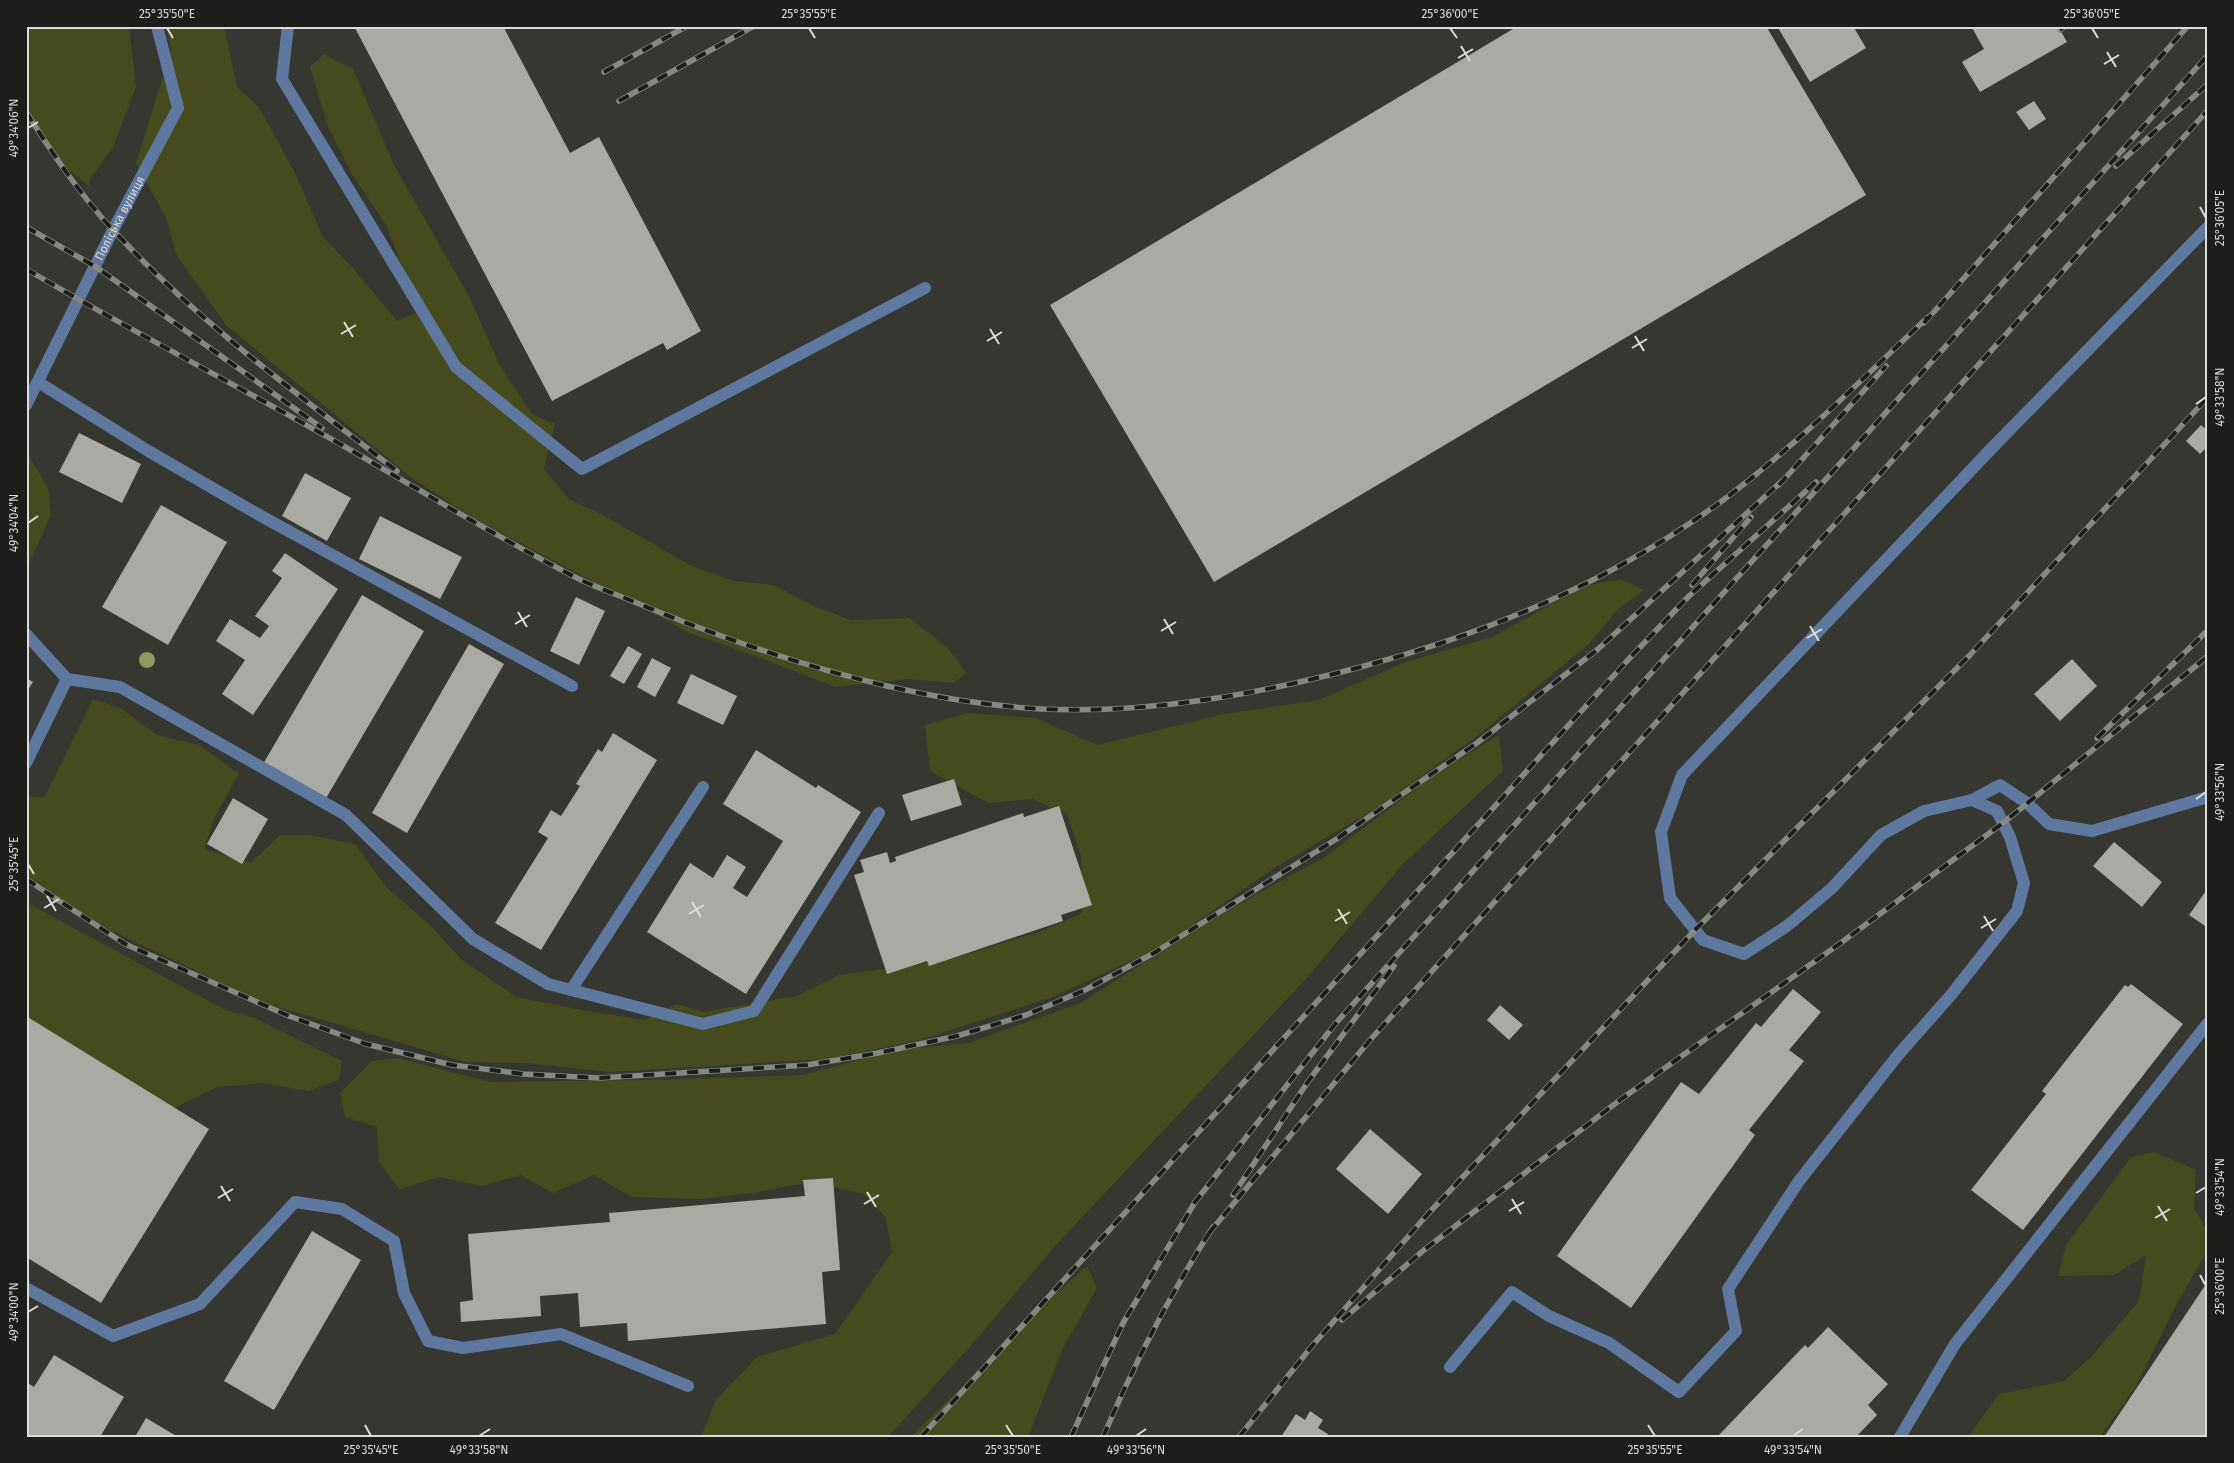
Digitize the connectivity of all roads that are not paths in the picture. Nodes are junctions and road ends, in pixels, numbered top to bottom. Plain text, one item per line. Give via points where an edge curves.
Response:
1 (157, 26) edge
2 (288, 26) edge
3 (2208, 227) edge
4 (925, 288) dead end
5 (38, 382) junction
6 (26, 405) edge
7 (26, 634) edge
8 (68, 679) junction
9 (572, 686) dead end
10 (26, 763) edge
11 (703, 788) dead end
12 (2208, 797) edge
13 (1972, 800) junction
14 (879, 813) dead end
15 (571, 990) junction
16 (2208, 1023) edge
17 (26, 1288) edge
18 (1450, 1367) dead end
19 (688, 1386) dead end
20 (1900, 1437) edge

1 - 5 street, Поліська вулиця via 178,108
2 - 4 street via 282,79 456,367 582,469
3 - 13 street via 1991,449 1682,776 1661,832 1670,898 1703,940 1744,954 1788,926 1832,888 1881,835 1924,811
5 - 6 street, Поліська вулиця
5 - 9 street via 196,478
7 - 8 street
8 - 10 street
8 - 15 street via 120,686 346,815 473,939 548,984
11 - 15 street
12 - 13 street via 2092,831 2049,824 2027,803 2000,785
13 - 18 street via 1997,811 2010,836 2024,883 2017,911 1799,1181 1728,1289 1736,1331 1679,1392 1608,1343 1549,1316 1512,1292
14 - 15 street via 754,1011 703,1024
16 - 20 street via 1955,1344
17 - 19 street via 112,1336 200,1304 295,1202 342,1209 394,1241 404,1293 428,1341 462,1348 561,1334

